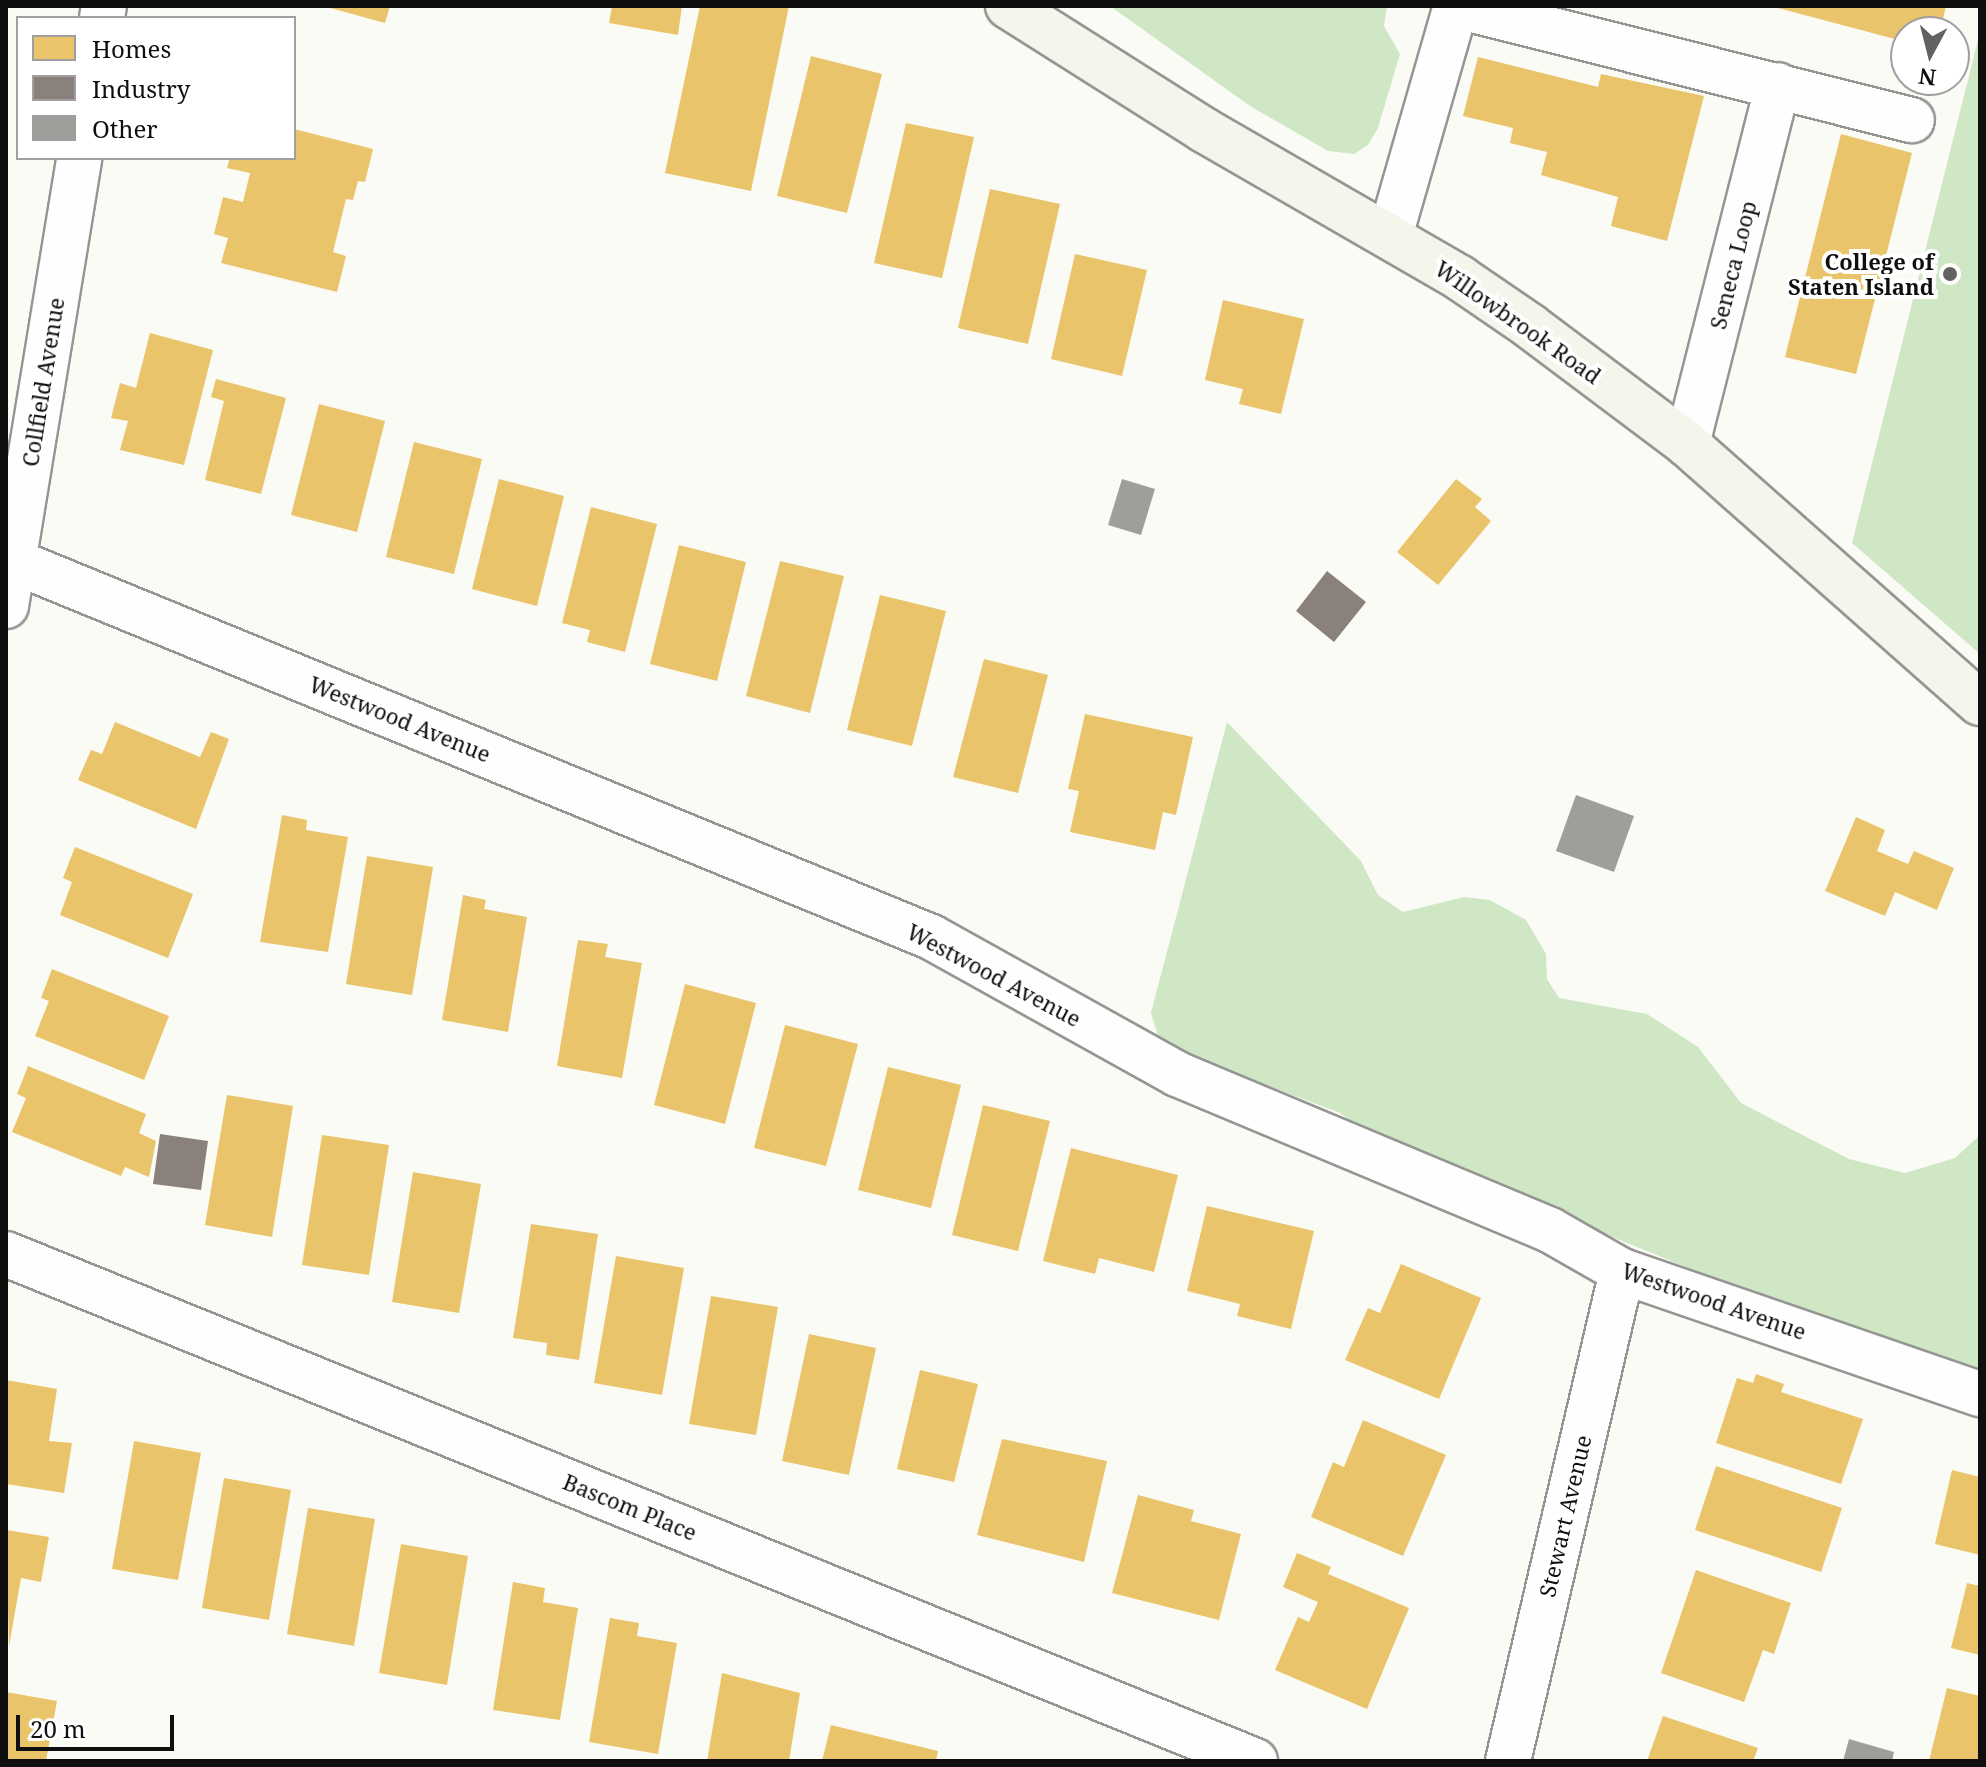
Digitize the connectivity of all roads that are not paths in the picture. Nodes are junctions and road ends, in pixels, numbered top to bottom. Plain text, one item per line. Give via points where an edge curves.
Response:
1 (1008, 6) edge
2 (1457, 6) edge
3 (1778, 85) junction
4 (1912, 120) dead end
5 (79, 160) edge
6 (1390, 236) junction
7 (1687, 444) junction
8 (10, 559) edge
9 (6, 606) edge
10 (1980, 703) edge
11 (6, 1254) edge
12 (1622, 1271) junction
13 (1980, 1394) edge
14 (1255, 1761) edge
15 (1508, 1761) edge

1 - 6 street, Willowbrook Road via 1204,130
2 - 3 street
2 - 6 street
3 - 4 street
3 - 7 street, Seneca Loop
5 - 8 street, Collfield Avenue
6 - 7 street, Willowbrook Road via 1530,326
7 - 10 street, Willowbrook Road
8 - 9 street, Collfield Avenue
8 - 12 street, Westwood Avenue via 931,937 1177,1074 1550,1230
11 - 14 street, Bascom Place
12 - 13 street, Westwood Avenue
12 - 15 street, Stewart Avenue

